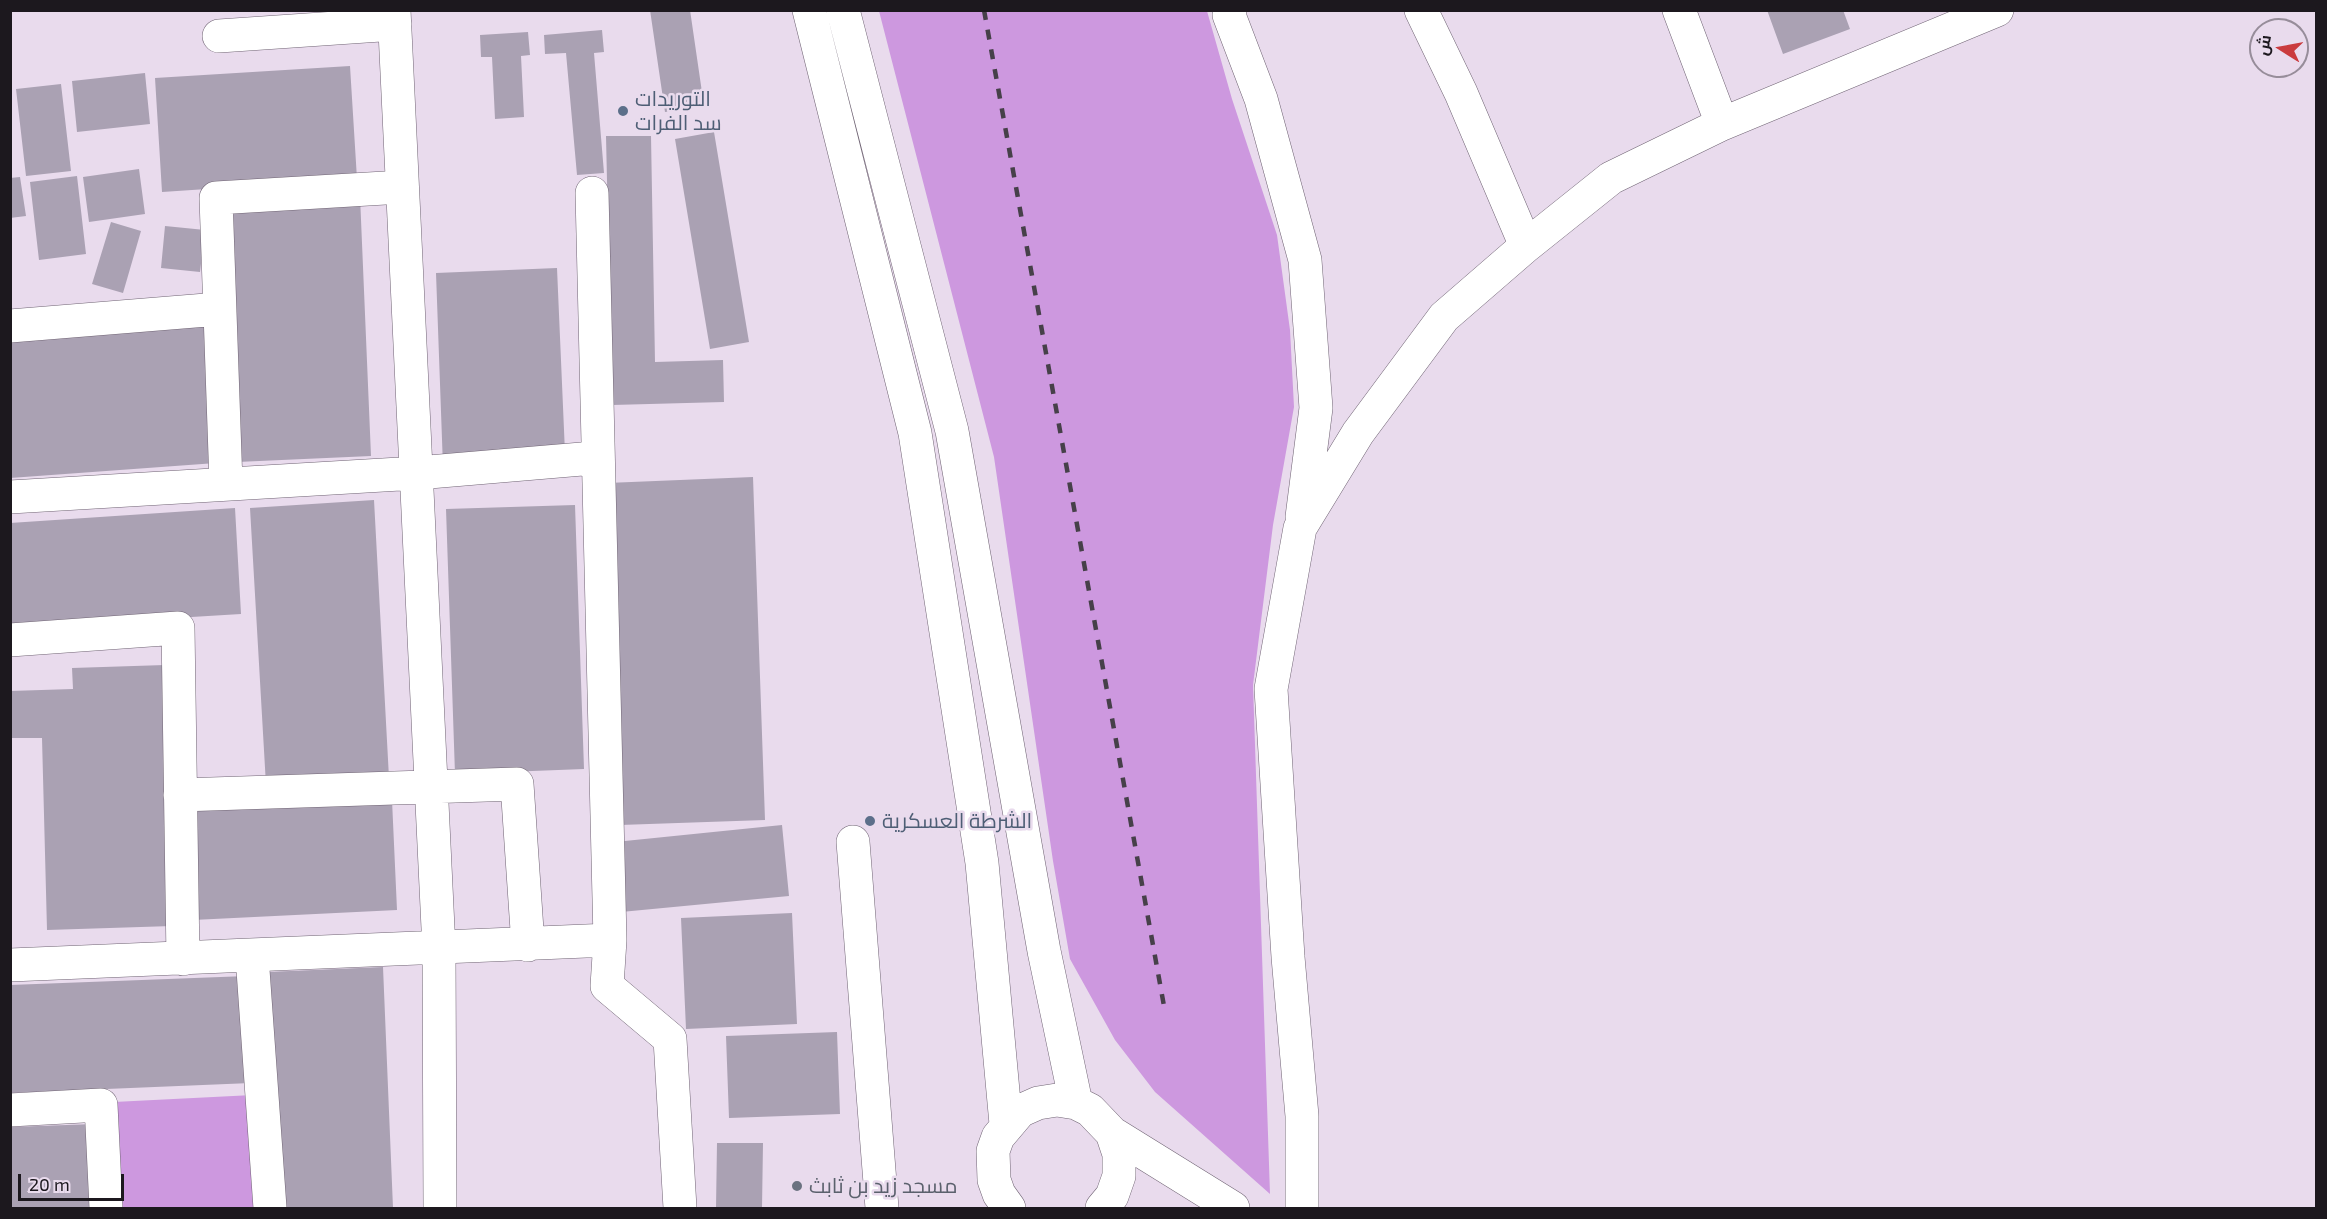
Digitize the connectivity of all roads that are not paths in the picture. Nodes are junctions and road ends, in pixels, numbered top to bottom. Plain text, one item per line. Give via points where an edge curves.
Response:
1 (809, 10) edge
2 (843, 10) edge
3 (1230, 10) edge
4 (1421, 10) edge
5 (1679, 10) edge
6 (1997, 10) edge
7 (394, 17) edge
8 (219, 36) dead end
9 (1722, 124) junction
10 (402, 187) junction
11 (592, 193) dead end
12 (1526, 246) junction
13 (219, 309) junction
14 (10, 327) edge
15 (598, 469) junction
16 (417, 473) junction
17 (226, 484) junction
18 (10, 497) edge
19 (1300, 528) junction
20 (10, 640) edge
21 (431, 786) junction
22 (180, 795) junction
23 (853, 842) dead end
24 (610, 940) junction
25 (528, 945) junction
26 (438, 950) junction
27 (252, 956) junction
28 (183, 959) junction
29 (10, 965) edge
30 (1076, 1103) junction
31 (10, 1110) edge
32 (1006, 1124) junction
33 (1112, 1133) junction
34 (1008, 1208) edge
35 (106, 1209) edge
36 (270, 1209) edge
37 (440, 1209) edge
38 (680, 1209) edge
39 (882, 1209) edge
40 (1102, 1209) edge
41 (1233, 1209) edge
42 (1302, 1209) edge

1 - 32 street via 915,433 982,863
2 - 30 street via 952,431 1044,951
3 - 19 street via 1228,15 1261,99 1305,260 1316,408
4 - 12 street
5 - 9 street
6 - 9 street
7 - 8 street
7 - 10 street
9 - 12 street via 1611,178
10 - 13 street via 216,198
10 - 16 street
11 - 15 street
12 - 19 street via 1444,317 1358,433
13 - 14 street
13 - 17 street
15 - 16 street via 592,461 582,459
15 - 24 street
16 - 17 street
16 - 21 street
17 - 18 street
19 - 42 street via 1271,689 1302,1116
20 - 22 street via 178,628
21 - 22 street
21 - 25 street via 517,784
21 - 26 street
22 - 28 street
23 - 39 street
24 - 25 street
24 - 38 street via 606,986 670,1039
25 - 26 street
26 - 27 street
26 - 37 street
27 - 28 street
27 - 36 street
28 - 29 street
30 - 32 street via 1038,1103 1020,1111
30 - 33 street via 1090,1110
31 - 35 street via 101,1105
32 - 34 street via 993,1151 992,1166 994,1180
33 - 40 street via 1119,1154 1119,1176
33 - 41 street

